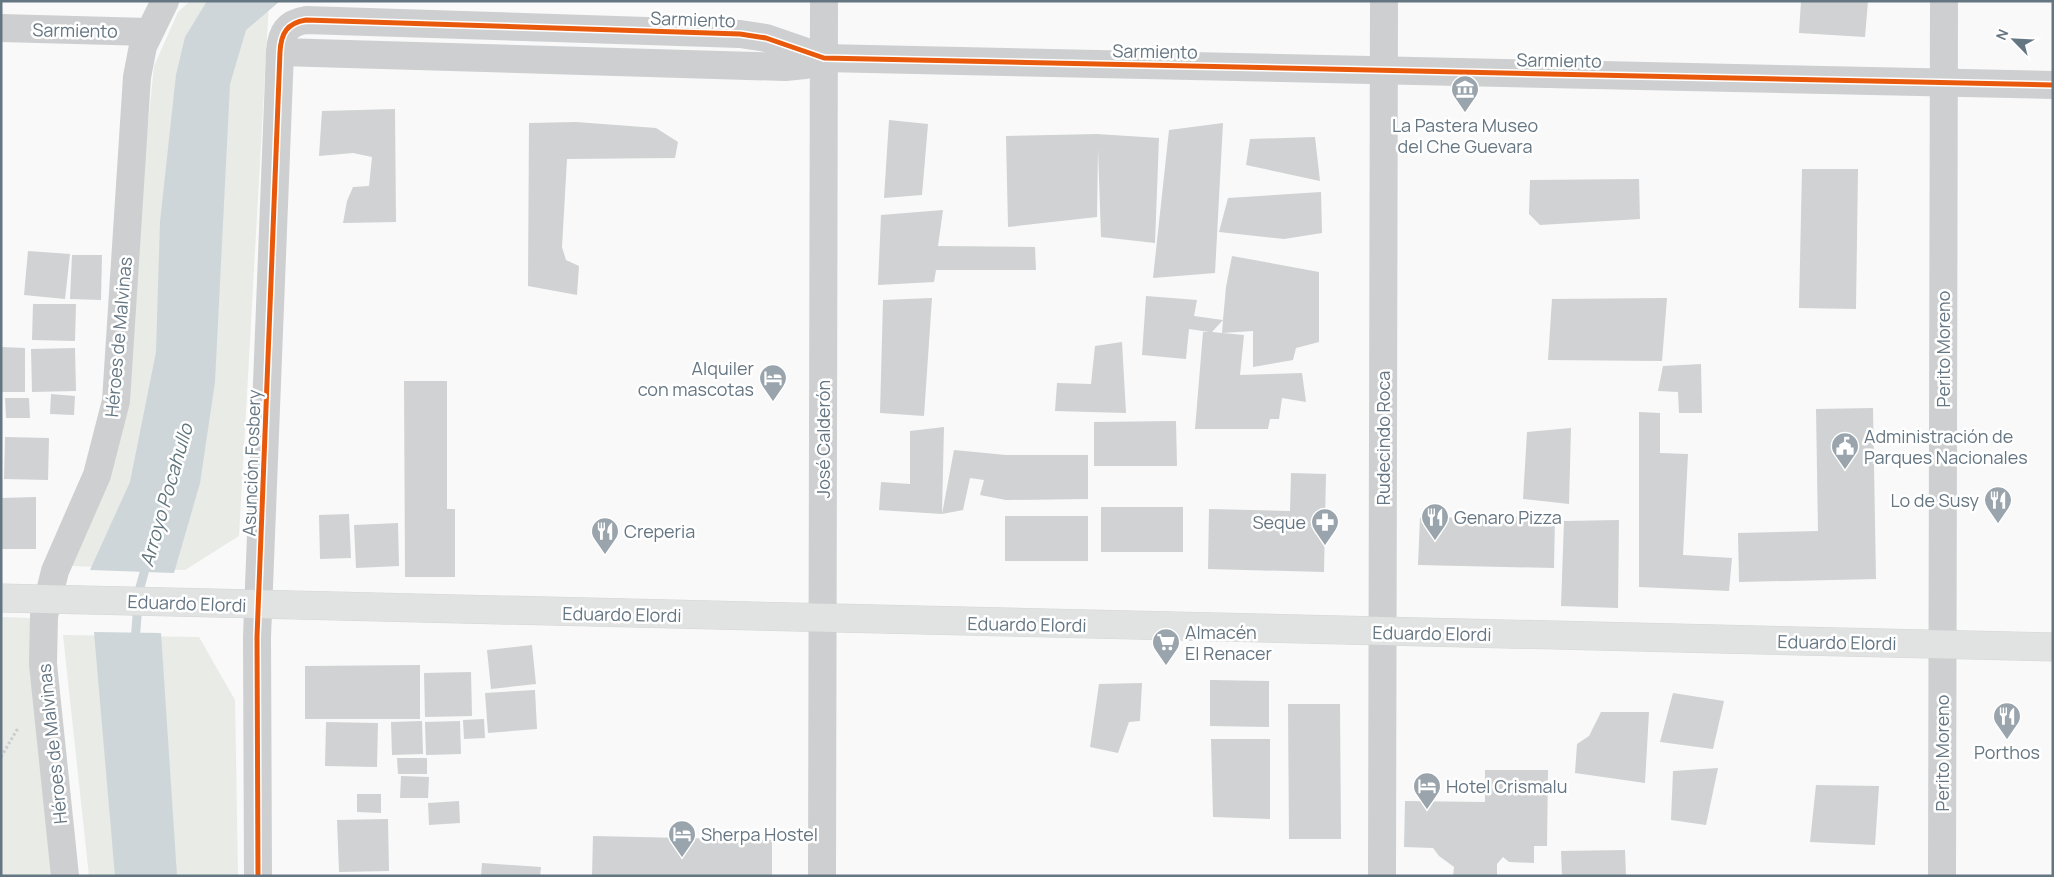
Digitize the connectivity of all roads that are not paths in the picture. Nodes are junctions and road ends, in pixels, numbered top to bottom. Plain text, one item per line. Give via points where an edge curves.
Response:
1 (165, 1) edge
2 (824, 1) edge
3 (1384, 1) edge
4 (1944, 1) edge
5 (1, 28) edge
6 (149, 32) junction
7 (280, 52) joint
8 (824, 58) junction
9 (1384, 70) junction
10 (1944, 83) junction
11 (2053, 85) edge
12 (1, 598) edge
13 (47, 600) junction
14 (259, 606) junction
15 (823, 619) junction
16 (1382, 632) junction
17 (1942, 645) junction
18 (2053, 647) edge
19 (65, 876) edge
20 (258, 876) edge
21 (822, 876) edge
22 (1382, 876) edge
23 (1942, 876) edge

1 - 6 street, Héroes de Malvinas
2 - 8 street, José Calderón
3 - 9 street, Rudecindo Roca
4 - 10 street, Perito Moreno
5 - 6 street, Sarmiento
6 - 13 street, Héroes de Malvinas via 137,77 116,401 97,475 61,556
7 - 8 street, Sarmiento via 785,67 805,65
7 - 14 street, Asunción Fosbery
8 - 9 street, Sarmiento
8 - 15 street, José Calderón
9 - 10 street, Sarmiento
9 - 16 street, Rudecindo Roca
10 - 11 street, Sarmiento
10 - 17 street, Perito Moreno
12 - 13 main road, Eduardo Elordi
13 - 14 main road, Eduardo Elordi
13 - 19 street, Héroes de Malvinas via 43,664
14 - 15 main road, Eduardo Elordi
14 - 20 street, Asunción Fosbery
15 - 16 main road, Eduardo Elordi
15 - 21 street, José Calderón
16 - 17 main road, Eduardo Elordi
16 - 22 street, Rudecindo Roca
17 - 18 main road, Eduardo Elordi
17 - 23 street, Perito Moreno

